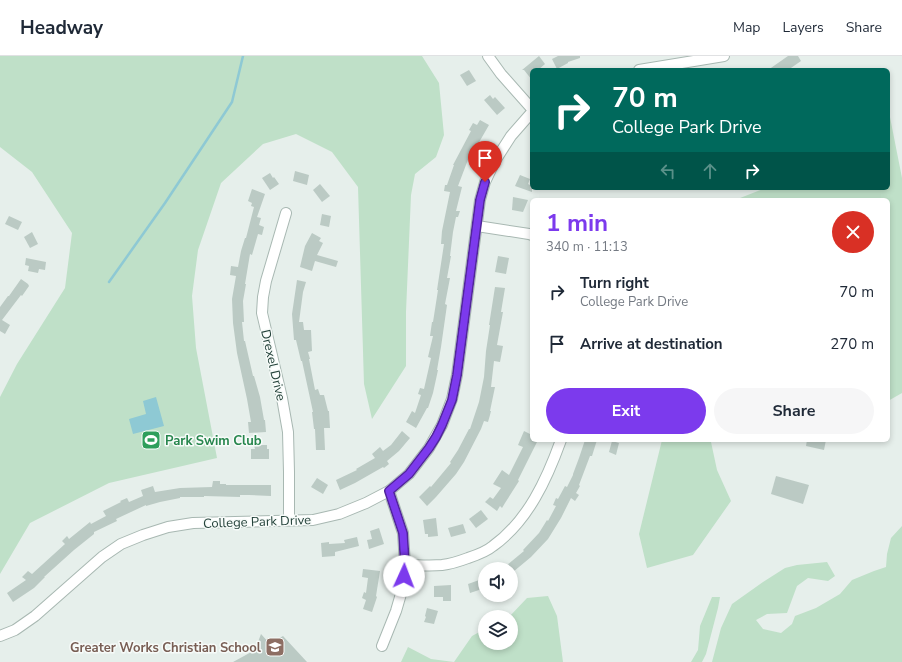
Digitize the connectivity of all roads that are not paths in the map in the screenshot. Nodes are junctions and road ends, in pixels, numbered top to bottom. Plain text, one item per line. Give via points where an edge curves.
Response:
1 (488, 56) edge
2 (724, 56) edge
3 (651, 68) edge
4 (530, 107) edge
5 (530, 114) edge
6 (286, 213) dead end
7 (477, 226) junction
8 (530, 234) edge
9 (559, 442) edge
10 (389, 491) junction
11 (289, 520) junction
12 (405, 565) junction
13 (0, 636) edge
14 (382, 646) dead end

1 - 4 street
2 - 3 street
5 - 7 street, College Park Drive via 511,136 485,182
6 - 11 street, Drexel Drive via 266,281 262,312 288,432
7 - 8 street
7 - 10 street, College Park Drive via 452,400 429,448 409,474
9 - 12 street via 546,478 532,502 520,521 493,547 442,565
10 - 11 street, College Park Drive via 339,514 313,520
10 - 12 street via 403,533
11 - 13 street, College Park Drive via 193,523 143,535 121,544 35,616 15,630
12 - 14 street via 403,587 396,612

